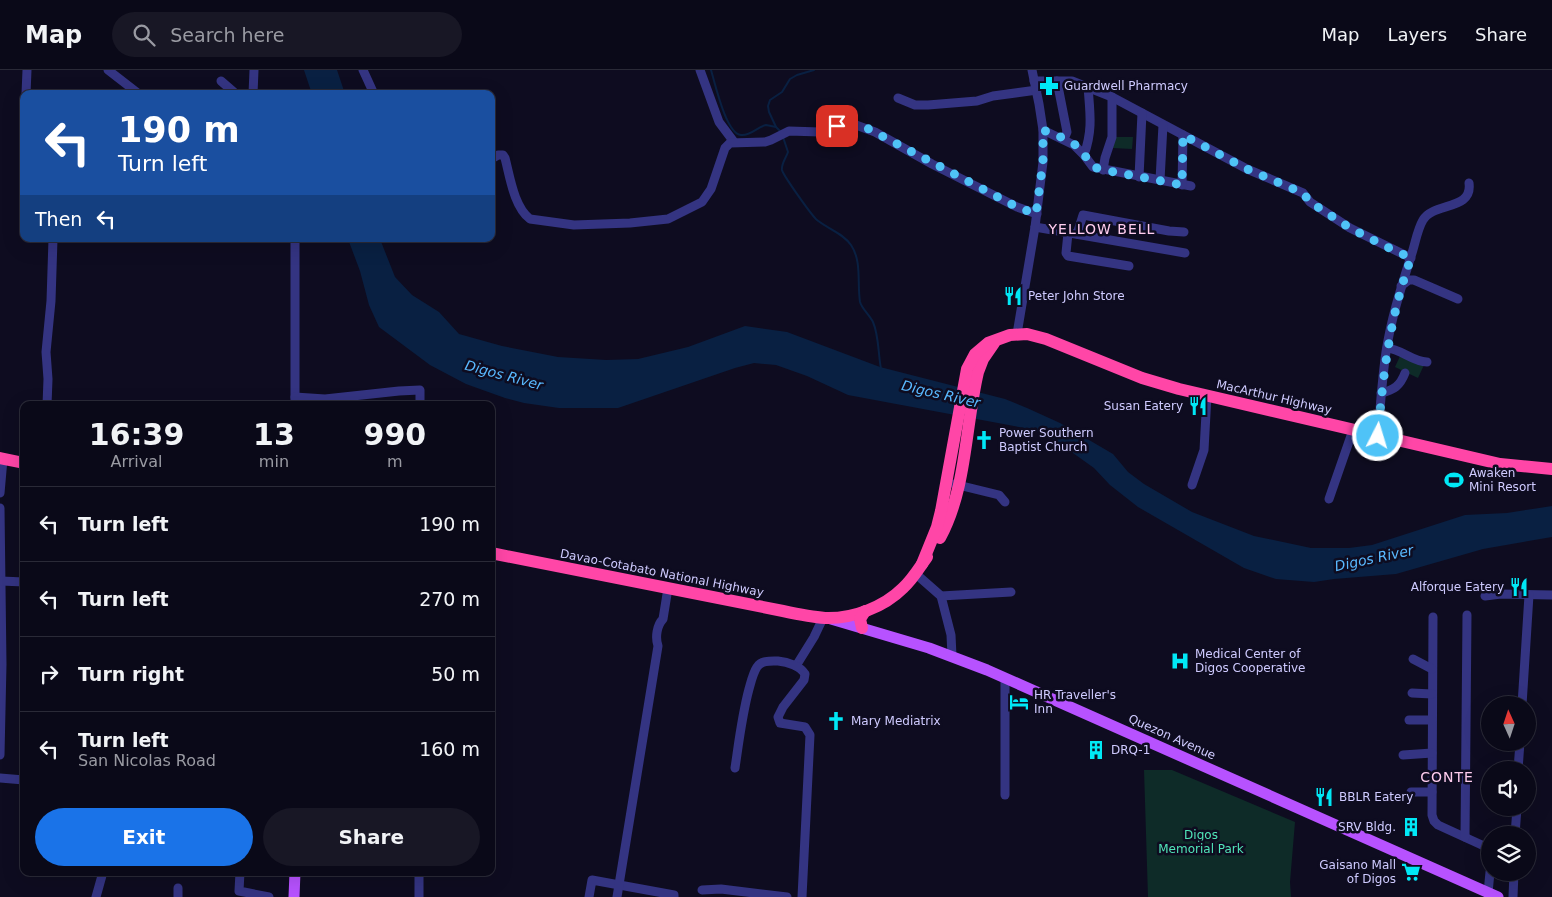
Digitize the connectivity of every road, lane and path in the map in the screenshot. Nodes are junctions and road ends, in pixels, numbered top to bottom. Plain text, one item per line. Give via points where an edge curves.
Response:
1 (27, 70) edge
2 (108, 70) edge
3 (254, 70) edge
4 (363, 70) edge
5 (700, 70) edge
6 (1032, 70) edge
7 (1057, 81) junction
8 (221, 82) dead end
9 (1035, 86) junction
10 (1088, 87) junction
11 (26, 90) edge
12 (134, 90) edge
13 (231, 90) edge
14 (253, 90) edge
15 (372, 90) edge
16 (898, 98) dead end
17 (1112, 98) junction
18 (1142, 113) junction
19 (1163, 125) junction
20 (1043, 130) junction
21 (1183, 135) junction
22 (1064, 139) junction
23 (734, 142) junction
24 (1084, 155) junction
25 (495, 157) edge
26 (1103, 170) junction
27 (1139, 177) junction
28 (1160, 180) junction
29 (1470, 183) dead end
30 (1036, 214) junction
31 (1035, 227) junction
32 (1184, 232) dead end
33 (1072, 234) junction
34 (53, 242) edge
35 (295, 242) edge
36 (1184, 253) dead end
37 (1411, 258) junction
38 (1129, 266) dead end
39 (1401, 286) junction
40 (1458, 299) dead end
41 (1017, 334) junction
42 (1387, 348) junction
43 (1427, 362) dead end
44 (1405, 373) dead end
45 (1381, 393) junction
46 (1207, 395) junction
47 (47, 401) edge
48 (295, 401) edge
49 (420, 401) edge
50 (1353, 430) junction
51 (1378, 436) junction
52 (2, 459) edge
53 (20, 462) edge
54 (1552, 469) edge
55 (953, 484) junction
56 (1192, 484) dead end
57 (0, 493) edge
58 (1329, 499) dead end
59 (1005, 502) dead end
60 (0, 508) edge
61 (495, 554) edge
62 (919, 569) junction
63 (1, 581) edge
64 (20, 582) edge
65 (668, 588) junction
66 (1011, 592) dead end
67 (1529, 594) junction
68 (1552, 595) edge
69 (942, 596) junction
70 (1485, 596) dead end
71 (865, 611) junction
72 (1467, 615) dead end
73 (1433, 617) dead end
74 (826, 618) junction
75 (862, 628) junction
76 (952, 656) junction
77 (1414, 659) dead end
78 (796, 666) junction
79 (1432, 669) junction
80 (1005, 678) junction
81 (1412, 694) dead end
82 (1432, 694) junction
83 (1523, 696) edge
84 (1409, 720) dead end
85 (1432, 720) junction
86 (1432, 754) junction
87 (0, 755) edge
88 (1403, 755) dead end
89 (735, 768) dead end
90 (0, 778) edge
91 (20, 780) edge
92 (1410, 792) dead end
93 (1432, 792) junction
94 (1004, 795) dead end
95 (1465, 837) junction
96 (1481, 845) edge
97 (102, 876) edge
98 (240, 876) edge
99 (295, 876) edge
100 (419, 876) edge
101 (1491, 881) edge
102 (1514, 881) edge
103 (619, 886) junction
104 (702, 890) dead end
105 (721, 893) edge
106 (647, 894) edge
107 (1493, 895) edge
108 (96, 897) edge
109 (269, 897) edge
110 (294, 897) edge
111 (419, 897) edge
112 (589, 897) edge
113 (618, 897) edge
114 (674, 897) edge
115 (787, 897) edge
116 (802, 897) edge
117 (1513, 897) edge

1 - 11 street
2 - 12 street
3 - 14 street
4 - 15 street
5 - 23 street via 719,122
6 - 9 street
7 - 9 street
7 - 10 street via 1072,81
7 - 22 street via 1067,132
8 - 13 street
9 - 16 street via 977,101 915,105
9 - 20 street
10 - 17 street
10 - 24 street via 1091,127
17 - 18 street
17 - 26 street via 1112,137
18 - 19 street
18 - 27 street
19 - 21 street
19 - 28 street
20 - 22 street
20 - 30 street via 1043,162
21 - 28 street via 1186,186
21 - 37 street via 1247,169 1303,193 1310,202 1350,228
22 - 24 street
23 - 25 street via 725,148 711,189 702,202 668,220 630,223 574,225 530,218 520,210 505,158
23 - 30 street via 771,140 789,131 820,132 849,124 863,126
24 - 26 street via 1093,167
26 - 27 street
27 - 28 street
29 - 37 street via 1469,192 1463,200 1426,216
30 - 31 street
31 - 33 street
31 - 41 street
32 - 33 street via 1084,214
33 - 36 street
33 - 38 street via 1066,253 1068,256
34 - 47 street via 46,352
35 - 48 street
37 - 39 street
39 - 40 street via 1414,280
39 - 42 street
41 - 46 highway, MacArthur Highway via 1036,336 1142,378
41 - 55 highway, MacArthur Highway via 982,347 967,369 969,387
42 - 43 street
42 - 45 street
44 - 45 street via 1395,389
45 - 51 street
46 - 50 highway, MacArthur Highway
46 - 56 street via 1204,450
48 - 49 street via 420,390
50 - 51 highway, MacArthur Highway
50 - 58 street
51 - 54 highway, MacArthur Highway via 1500,464
52 - 53 highway
52 - 57 street
55 - 59 street via 999,495
55 - 62 highway, MacArthur Highway
60 - 63 street
61 - 65 highway, Davao-Cotabato National Highway
62 - 69 street via 921,580
62 - 71 highway, MacArthur Highway via 894,596
63 - 64 street
63 - 87 street
65 - 74 highway, Davao-Cotabato National Highway
65 - 103 street via 665,624 662,642 658,646
66 - 69 street
67 - 68 street
67 - 70 street
67 - 83 street
69 - 76 street via 952,635
71 - 74 highway, MacArthur Highway
71 - 75 highway via 860,619
72 - 95 street
73 - 79 street
74 - 75 main road, Quezon Avenue
74 - 78 street
75 - 76 main road, Quezon Avenue
76 - 80 main road, Quezon Avenue
77 - 79 street
78 - 89 street via 770,661 757,666 743,714
78 - 116 street via 805,677 778,717 780,723 805,727 810,735
79 - 82 street
80 - 94 street
80 - 107 main road, Quezon Avenue
81 - 82 street
82 - 85 street
84 - 85 street
85 - 86 street
86 - 88 street
86 - 93 street
90 - 91 street
92 - 93 street
93 - 95 street via 1434,820
95 - 96 street
97 - 108 street
98 - 109 street via 239,891
99 - 110 main road
100 - 111 street
101 - 107 street
102 - 117 street
103 - 106 street
103 - 112 street via 592,880
103 - 113 street
104 - 105 street
105 - 115 street
106 - 114 street

